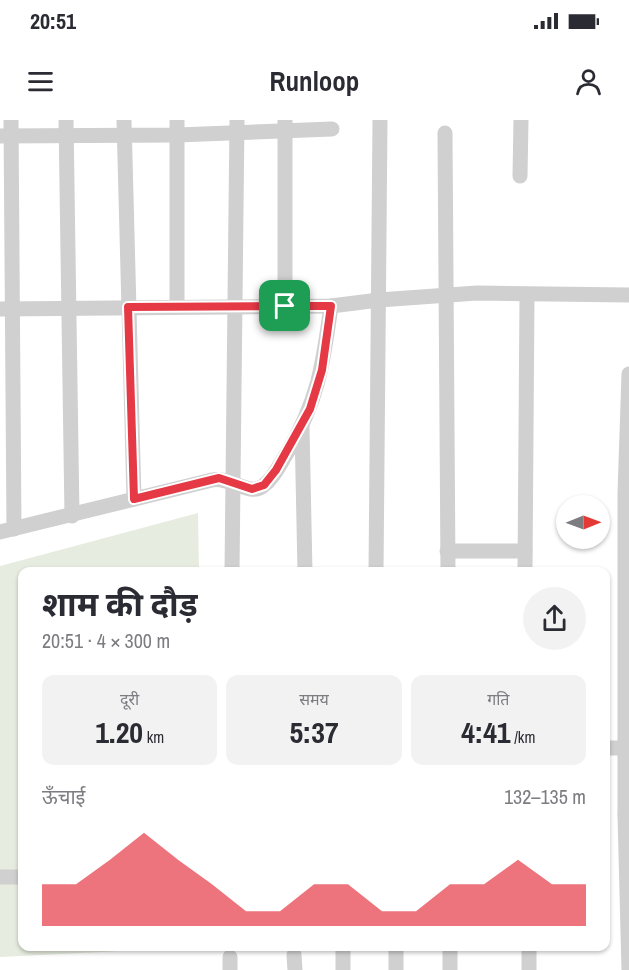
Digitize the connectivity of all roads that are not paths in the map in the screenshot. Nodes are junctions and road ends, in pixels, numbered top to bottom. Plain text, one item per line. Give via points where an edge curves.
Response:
1 (11, 120) edge
2 (380, 120) edge
3 (521, 120) edge
4 (285, 125) edge
5 (237, 126) edge
6 (177, 127) edge
7 (66, 128) edge
8 (124, 128) edge
9 (332, 129) dead end
10 (445, 133) dead end
11 (5, 136) edge
12 (520, 176) dead end
13 (446, 295) junction
14 (527, 295) junction
15 (629, 295) edge
16 (379, 300) junction
17 (236, 306) junction
18 (285, 306) junction
19 (320, 306) junction
20 (128, 307) junction
21 (177, 307) junction
22 (6, 309) edge
23 (68, 310) junction
24 (629, 374) edge
25 (302, 427) junction
26 (240, 485) junction
27 (134, 499) junction
28 (72, 516) junction
29 (7, 530) edge
30 (447, 551) junction
31 (525, 551) junction
32 (232, 567) edge
33 (305, 567) edge
34 (376, 567) edge
35 (448, 567) edge
36 (525, 567) edge
37 (610, 748) edge
38 (626, 748) junction
39 (627, 815) edge
40 (0, 877) edge
41 (18, 877) edge
42 (628, 887) edge
43 (343, 951) edge
44 (396, 951) edge
45 (450, 951) edge
46 (529, 951) edge
47 (629, 962) edge
48 (343, 970) edge
49 (396, 970) edge
50 (450, 970) edge
51 (529, 970) edge
52 (629, 970) edge

1 - 11 street
2 - 16 street
3 - 12 street
4 - 5 street
4 - 9 street
4 - 18 street
5 - 6 street
5 - 17 street
6 - 8 street
6 - 21 street
7 - 8 street
7 - 11 street
7 - 23 street
8 - 20 street
10 - 13 street
11 - 22 street
13 - 14 street
13 - 16 street
13 - 30 street
14 - 15 street
14 - 31 street
16 - 19 street
16 - 34 street
17 - 18 street
17 - 21 street
17 - 26 street
18 - 19 street
19 - 25 street via 322,370
20 - 21 street
20 - 23 street
20 - 27 street
22 - 23 street
22 - 29 street
23 - 28 street
24 - 38 street via 625,494
25 - 26 street via 270,480 259,488
25 - 33 street
26 - 27 street via 219,478
26 - 32 street
27 - 28 street
28 - 29 street
30 - 31 street
30 - 35 street
31 - 36 street
37 - 38 street
38 - 39 street
39 - 42 street
40 - 41 street
42 - 47 street
43 - 48 street
44 - 49 street
45 - 50 street
46 - 51 street
47 - 52 street

